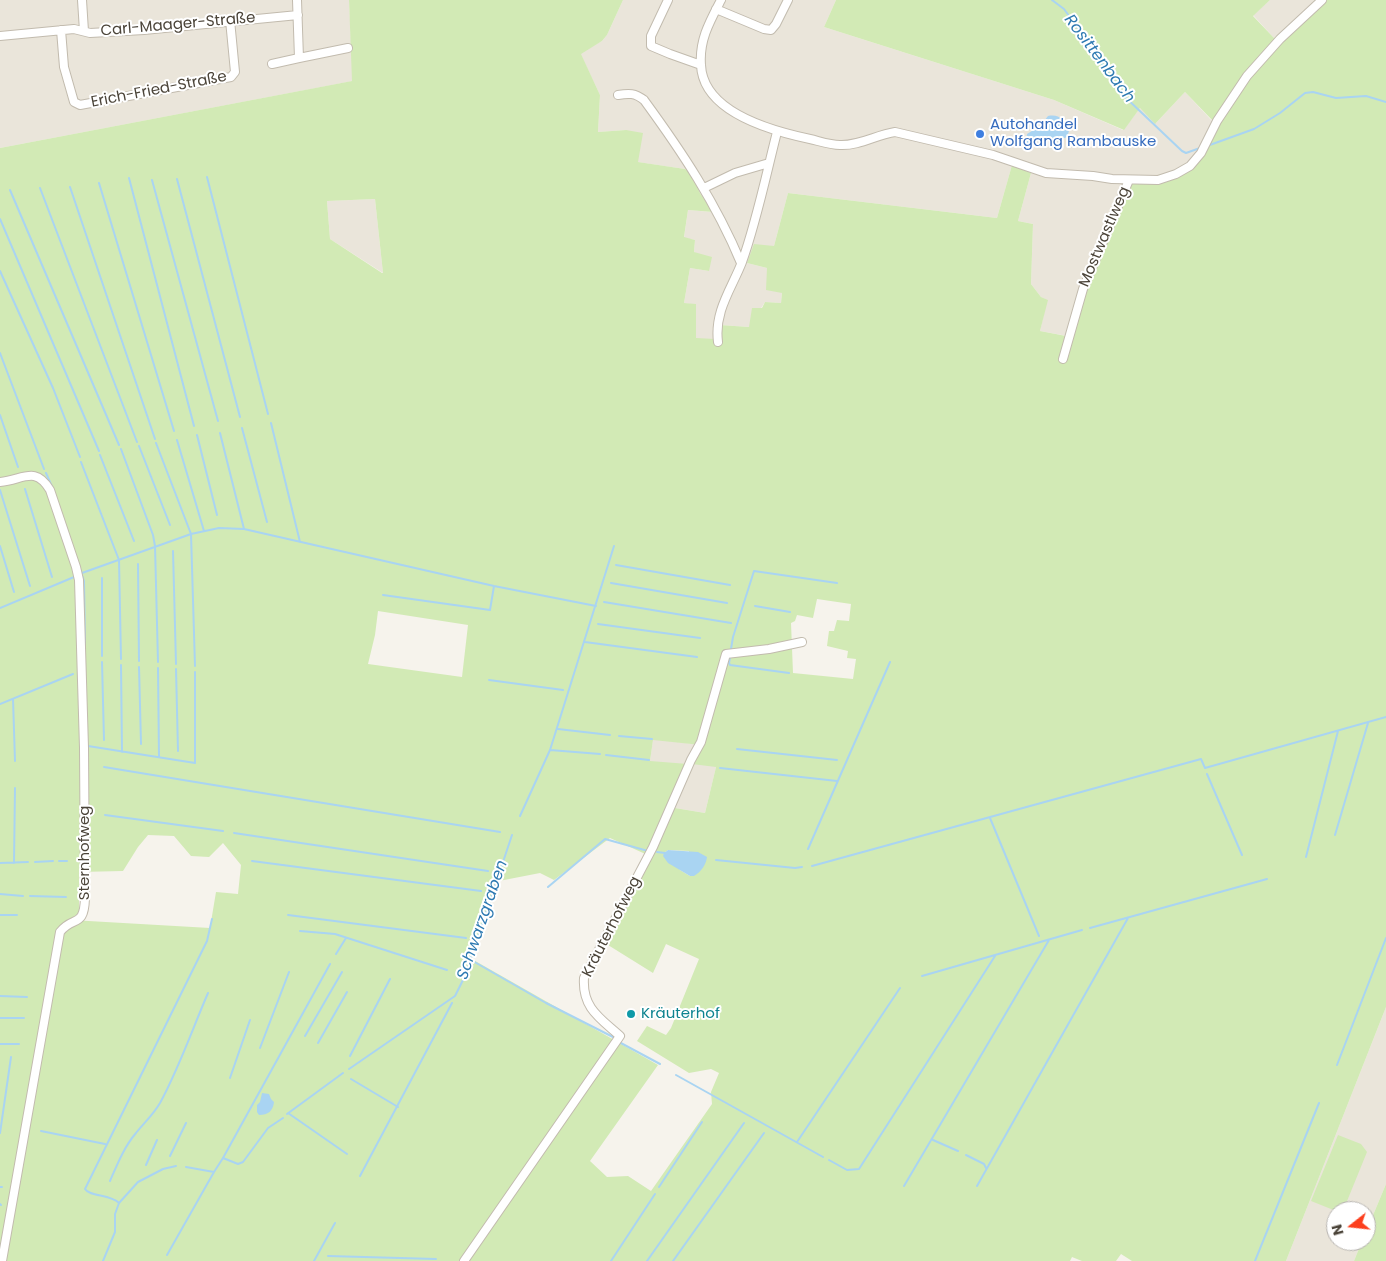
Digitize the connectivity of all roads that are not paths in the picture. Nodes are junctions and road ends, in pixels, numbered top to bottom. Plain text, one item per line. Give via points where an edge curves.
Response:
1 (82, 0) edge
2 (297, 0) edge
3 (668, 0) edge
4 (721, 0) edge
5 (788, 0) edge
6 (1322, 0) edge
7 (716, 9) junction
8 (298, 14) junction
9 (230, 20) junction
10 (61, 30) junction
11 (84, 31) junction
12 (0, 36) edge
13 (348, 48) dead end
14 (299, 58) junction
15 (272, 64) dead end
16 (701, 65) junction
17 (618, 95) dead end
18 (777, 132) junction
19 (769, 163) junction
20 (1129, 180) junction
21 (704, 188) junction
22 (741, 262) junction
23 (718, 342) dead end
24 (1064, 359) dead end
25 (0, 482) edge
26 (802, 642) dead end
27 (2, 1261) edge
28 (464, 1261) edge

1 - 11 street
2 - 8 street
3 - 16 street via 651,36 651,46
4 - 7 street
5 - 7 street via 771,30
6 - 20 street, Mostwastlweg via 1280,39 1247,76 1190,166 1158,180
7 - 16 street via 702,42
8 - 9 street, Carl-Maager-Straße
8 - 14 street
9 - 10 street, Erich-Fried-Straße via 235,72 231,77 80,105 74,102 64,67
9 - 11 street, Carl-Maager-Straße via 144,30
10 - 11 street, Carl-Maager-Straße
10 - 12 street, Carl-Maager-Straße
13 - 14 street
14 - 15 street
16 - 18 street via 713,95 752,121
17 - 21 street via 637,94 644,100
18 - 19 street
18 - 20 street via 838,145 855,144 895,132 993,155 1046,173
19 - 21 street via 735,173
19 - 22 street
20 - 24 street, Mostwastlweg via 1083,289
21 - 22 street
22 - 23 street via 724,299
25 - 27 street, Sternhofweg via 28,475 45,481 78,574 85,890 84,914 60,932
26 - 28 street, Kräuterhofweg via 726,654 701,742 653,847 584,978 588,1005 620,1036

